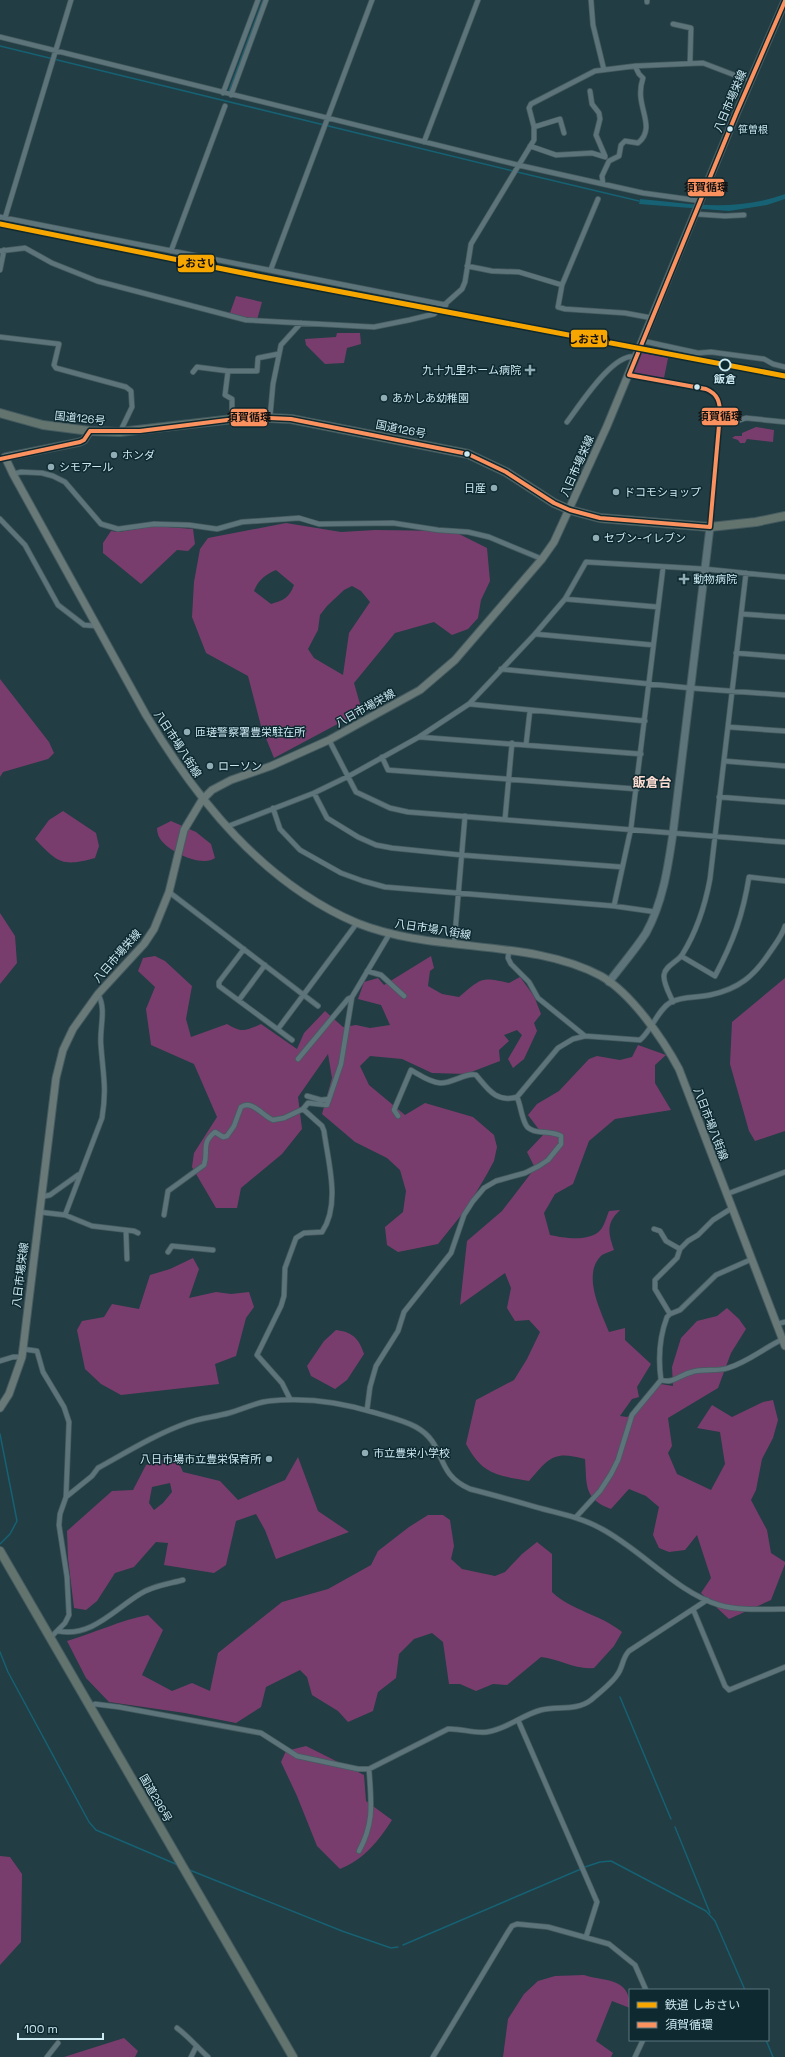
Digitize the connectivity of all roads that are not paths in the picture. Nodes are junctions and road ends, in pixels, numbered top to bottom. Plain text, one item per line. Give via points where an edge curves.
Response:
1 (71, 0) edge
2 (258, 0) edge
3 (266, 0) edge
4 (372, 0) edge
5 (478, 0) edge
6 (591, 0) edge
7 (785, 2) edge
8 (673, 24) dead end
9 (0, 37) edge
10 (54, 50) junction
11 (690, 63) junction
12 (635, 66) junction
13 (604, 70) junction
14 (750, 81) junction
15 (590, 91) dead end
16 (224, 93) junction
17 (231, 95) junction
18 (226, 106) dead end
19 (327, 119) junction
20 (534, 127) junction
21 (564, 133) dead end
22 (424, 142) junction
23 (530, 146) junction
24 (607, 159) junction
25 (518, 165) junction
26 (603, 184) junction
27 (598, 199) dead end
28 (701, 201) junction
29 (695, 214) junction
30 (744, 215) dead end
31 (2, 217) edge
32 (2, 250) edge
33 (172, 251) junction
34 (467, 266) junction
35 (272, 269) junction
36 (0, 270) edge
37 (562, 285) junction
38 (446, 305) junction
39 (652, 318) junction
40 (301, 323) junction
41 (0, 337) edge
42 (643, 342) junction
43 (278, 354) junction
44 (636, 357) junction
45 (785, 367) edge
46 (228, 371) junction
47 (193, 372) dead end
48 (629, 375) junction
49 (0, 413) edge
50 (720, 414) junction
51 (270, 417) junction
52 (232, 419) junction
53 (567, 422) dead end
54 (785, 422) edge
55 (90, 431) junction
56 (120, 432) junction
57 (3, 458) edge
58 (13, 474) junction
59 (570, 510) junction
60 (785, 516) edge
61 (0, 519) edge
62 (710, 527) junction
63 (542, 559) junction
64 (662, 568) junction
65 (705, 569) junction
66 (746, 573) junction
67 (785, 577) edge
68 (564, 599) junction
69 (658, 607) junction
70 (742, 614) junction
71 (785, 617) edge
72 (97, 626) junction
73 (535, 634) junction
74 (653, 645) junction
75 (736, 653) junction
76 (785, 656) edge
77 (501, 669) junction
78 (649, 683) junction
79 (690, 688) junction
80 (732, 691) junction
81 (785, 695) edge
82 (469, 704) junction
83 (530, 710) junction
84 (645, 721) junction
85 (728, 727) junction
86 (785, 731) edge
87 (419, 737) junction
88 (329, 740) junction
89 (512, 744) junction
90 (526, 745) junction
91 (641, 754) junction
92 (382, 757) junction
93 (724, 761) junction
94 (785, 766) edge
95 (349, 776) junction
96 (508, 779) junction
97 (637, 789) junction
98 (314, 793) junction
99 (719, 797) junction
100 (202, 800) junction
101 (785, 802) edge
102 (273, 808) junction
103 (465, 816) junction
104 (505, 819) junction
105 (226, 827) junction
106 (632, 828) junction
107 (673, 833) junction
108 (715, 837) junction
109 (785, 842) edge
110 (461, 855) junction
111 (622, 867) junction
112 (785, 881) edge
113 (169, 892) junction
114 (458, 892) junction
115 (614, 906) junction
116 (656, 912) junction
117 (358, 923) junction
118 (785, 926) edge
119 (390, 933) junction
120 (454, 944) junction
121 (244, 949) junction
122 (509, 952) junction
123 (681, 956) junction
124 (265, 965) junction
125 (366, 971) junction
126 (609, 982) junction
127 (98, 994) junction
128 (304, 994) junction
129 (404, 996) dead end
130 (352, 997) junction
131 (239, 1000) junction
132 (673, 1002) junction
133 (318, 1006) dead end
134 (652, 1027) junction
135 (278, 1029) junction
136 (585, 1036) junction
137 (292, 1040) dead end
138 (298, 1059) dead end
139 (308, 1096) dead end
140 (517, 1097) junction
141 (329, 1099) junction
142 (303, 1109) junction
143 (398, 1116) dead end
144 (785, 1172) edge
145 (79, 1174) junction
146 (727, 1194) junction
147 (41, 1197) junction
148 (732, 1208) junction
149 (39, 1212) junction
150 (65, 1214) junction
151 (164, 1214) dead end
152 (654, 1228) dead end
153 (126, 1231) junction
154 (138, 1233) dead end
155 (680, 1249) junction
156 (213, 1250) dead end
157 (168, 1252) dead end
158 (126, 1259) dead end
159 (752, 1259) junction
160 (670, 1314) junction
161 (785, 1322) edge
162 (777, 1324) junction
163 (784, 1343) edge
164 (23, 1353) junction
165 (0, 1361) edge
166 (661, 1380) junction
167 (290, 1399) junction
168 (0, 1408) edge
169 (367, 1410) junction
170 (66, 1497) junction
171 (576, 1518) junction
172 (0, 1551) edge
173 (183, 1580) dead end
174 (707, 1600) junction
175 (693, 1609) junction
176 (785, 1609) edge
177 (58, 1631) junction
178 (50, 1638) junction
179 (785, 1668) edge
180 (90, 1707) junction
181 (518, 1720) junction
182 (369, 1769) junction
183 (359, 1852) dead end
184 (586, 1937) junction
185 (646, 1989) edge
186 (177, 2028) dead end
187 (643, 2041) edge
188 (58, 2043) dead end
189 (196, 2047) junction
190 (47, 2057) edge
191 (191, 2057) edge
192 (208, 2057) edge
193 (293, 2057) edge
194 (433, 2057) edge
195 (635, 2057) edge

1 - 10 street
2 - 16 street
3 - 17 street
4 - 19 street
5 - 22 street
6 - 13 street via 593,24
7 - 14 main road, 八日市場栄線
8 - 11 street via 691,28
9 - 10 street
10 - 16 street
10 - 31 street
11 - 12 street
11 - 14 street via 703,63
12 - 13 street
12 - 24 street via 643,78 640,98 647,129 643,139 638,143 625,141 621,145 619,156
13 - 20 street via 595,71 568,83 531,104 529,108
14 - 28 main road, 八日市場栄線
15 - 24 street via 592,104 599,113 600,127 596,135
16 - 17 street
17 - 19 street
18 - 33 street
19 - 22 street
19 - 35 street
20 - 21 street via 560,118
20 - 23 street via 534,140
22 - 25 street
23 - 24 street via 556,155 592,152
23 - 25 street
24 - 26 street via 602,176
25 - 26 street
25 - 34 street via 471,244
26 - 28 street via 643,193
27 - 37 street
28 - 29 main road, 八日市場栄線
29 - 30 street
29 - 39 main road, 八日市場栄線
31 - 33 street
32 - 36 street
32 - 40 street via 25,248 52,263 97,281 246,320
33 - 35 street
34 - 37 street via 492,271 518,272
34 - 38 street via 462,289
35 - 38 street
37 - 39 street via 558,307
38 - 40 street via 428,316 374,327
39 - 42 main road, 八日市場栄線
40 - 43 street via 281,345
41 - 56 street via 59,344 54,365 56,368 131,391 132,406
42 - 44 main road, 八日市場栄線
42 - 45 street via 698,353 711,352 764,359
43 - 46 street via 258,358 257,371
43 - 51 street
44 - 48 main road, 八日市場栄線
44 - 53 street via 630,355 613,365
46 - 47 street via 197,367
46 - 52 street via 225,396 232,399
48 - 50 street via 712,391 720,402
48 - 59 main road, 八日市場栄線
49 - 55 highway, 国道126号 via 43,425
50 - 54 street via 734,422 746,418
50 - 62 street
51 - 52 highway, 国道126号
51 - 59 highway, 国道126号 via 298,420 468,454 487,461 554,503
52 - 56 highway, 国道126号
55 - 56 highway, 国道126号
55 - 57 main road, 八日市場八街線 via 80,442
57 - 58 main road, 八日市場八街線
58 - 63 street via 32,472 53,476 65,482 74,490 93,517 101,524 118,529 154,524 189,524 217,529 242,522 299,518 319,524 393,523 489,537
58 - 72 main road, 八日市場八街線
59 - 62 highway, 国道126号 via 606,519
59 - 63 main road, 八日市場栄線
60 - 62 highway, 国道126号
61 - 72 street via 25,545 58,605 84,625
62 - 65 street
63 - 88 main road, 八日市場栄線 via 455,660 439,675 420,690
64 - 65 street
64 - 68 street via 586,562
64 - 69 street
65 - 66 street
65 - 79 street
66 - 67 street
66 - 70 street
68 - 69 street
68 - 73 street
69 - 74 street
70 - 71 street
70 - 75 street
72 - 100 main road, 八日市場八街線 via 161,740
73 - 74 street
73 - 77 street
74 - 78 street
75 - 76 street
75 - 80 street
77 - 78 street
77 - 82 street
78 - 79 street
78 - 84 street
79 - 80 street
79 - 107 street
80 - 81 street
80 - 85 street
82 - 83 street
82 - 87 street
83 - 84 street
83 - 90 street
84 - 91 street
85 - 86 street
85 - 93 street
87 - 89 street
87 - 92 street
88 - 95 street
88 - 100 main road, 八日市場栄線 via 231,780 212,790
89 - 90 street
89 - 96 street
90 - 91 street
91 - 97 street
92 - 95 street
92 - 96 street via 388,770
93 - 94 street
93 - 99 street
95 - 98 street
95 - 103 street via 356,792 390,808 408,812
96 - 97 street
96 - 104 street
97 - 106 street
98 - 102 street
98 - 110 street via 326,818 376,845
99 - 101 street
99 - 108 street
100 - 105 main road, 八日市場八街線
100 - 113 main road, 八日市場栄線 via 184,830
102 - 105 street
102 - 114 street via 280,829 300,850 363,882 385,887
103 - 104 street
103 - 110 street
104 - 106 street
105 - 117 main road, 八日市場八街線 via 298,890
106 - 107 street
106 - 111 street
107 - 108 street
107 - 116 street via 665,883
108 - 109 street
108 - 123 street via 707,898 699,923
110 - 111 street
110 - 114 street
111 - 115 street
112 - 123 street via 749,877 745,905 738,926 714,976
113 - 121 street
113 - 127 main road, 八日市場栄線 via 154,929 144,944
114 - 115 street
114 - 120 street
115 - 116 street
116 - 126 street via 636,948
117 - 119 main road, 八日市場八街線
117 - 128 street
118 - 132 street via 762,967 747,980 734,988 710,996 683,998
119 - 120 main road, 八日市場八街線
119 - 125 street
120 - 122 main road, 八日市場八街線
121 - 124 street
121 - 131 street via 219,982 219,986
122 - 126 main road, 八日市場八街線 via 563,962 601,976
122 - 136 street via 511,964 529,982 538,998
123 - 132 street via 665,970 664,977
124 - 128 street
124 - 131 street
125 - 129 street via 381,975
125 - 130 street
126 - 134 main road, 八日市場八街線 via 639,1010
127 - 145 street via 103,1005 101,1039 106,1089 102,1118
127 - 147 main road, 八日市場栄線 via 63,1050 56,1078
128 - 133 street
128 - 135 street
130 - 138 street
130 - 141 street via 341,1064
131 - 135 street
132 - 134 street via 661,1011
134 - 136 street via 640,1040
134 - 146 main road, 八日市場八街線 via 679,1069
135 - 137 street
136 - 140 street via 573,1039 558,1048
139 - 141 street via 321,1100
140 - 143 street via 502,1099 493,1096 476,1075 440,1083 411,1070 394,1110
140 - 169 street via 529,1129 556,1133 560,1136 561,1144 548,1160 539,1166 496,1181 484,1188 473,1201 464,1215 451,1253 404,1312 398,1331 376,1366
141 - 142 street via 325,1106 308,1103
142 - 151 street via 273,1120 250,1105 241,1107 227,1136 223,1137 215,1132 208,1137 204,1165 168,1190
142 - 167 street via 322,1126 324,1131 332,1192 330,1212 327,1225 322,1232 304,1233 296,1238 286,1268 281,1306 257,1355 282,1383
144 - 146 street
145 - 147 street via 50,1195
145 - 150 street
146 - 148 main road, 八日市場八街線
147 - 149 main road, 八日市場栄線
148 - 155 street
148 - 159 main road, 八日市場八街線
149 - 150 street
149 - 164 main road, 八日市場栄線
150 - 153 street via 92,1226
152 - 155 street via 660,1231 666,1241
153 - 154 street
153 - 158 street
155 - 160 street via 677,1258 654,1284
156 - 157 street via 172,1246
159 - 160 street via 716,1274 680,1310
159 - 162 main road, 八日市場八街線
160 - 166 street via 665,1321 659,1350
161 - 162 street
162 - 163 main road, 八日市場八街線
163 - 166 street via 727,1368 691,1372 668,1382
164 - 165 street
164 - 168 main road, 八日市場栄線 via 9,1394
164 - 170 street via 37,1351 43,1372 67,1416
166 - 171 street via 632,1415 611,1474
167 - 169 street via 340,1403
167 - 170 street via 269,1400 222,1415 189,1422 158,1435 98,1468
169 - 171 street via 424,1432 436,1445 451,1478 459,1484
170 - 177 street via 59,1525 67,1577 68,1615 66,1623
171 - 174 street via 618,1538 688,1590
172 - 178 highway, 国道296号
173 - 177 street via 157,1586 140,1594 100,1623 71,1631
174 - 175 street
174 - 176 street via 737,1608
175 - 179 street via 725,1686 729,1690
175 - 181 street via 629,1651 624,1656 618,1675 590,1701 582,1706 538,1710
177 - 178 street
178 - 180 highway, 国道296号
180 - 182 street via 96,1704 119,1707 261,1733 297,1756
180 - 193 highway, 国道296号
181 - 182 street via 486,1732 448,1729
181 - 184 street via 597,1902
182 - 183 street via 371,1822
184 - 185 street via 609,1944 636,1965
184 - 194 street via 548,1927 517,1924 512,1926
186 - 189 street via 189,2037
187 - 195 street
188 - 190 street
189 - 191 street
189 - 192 street

